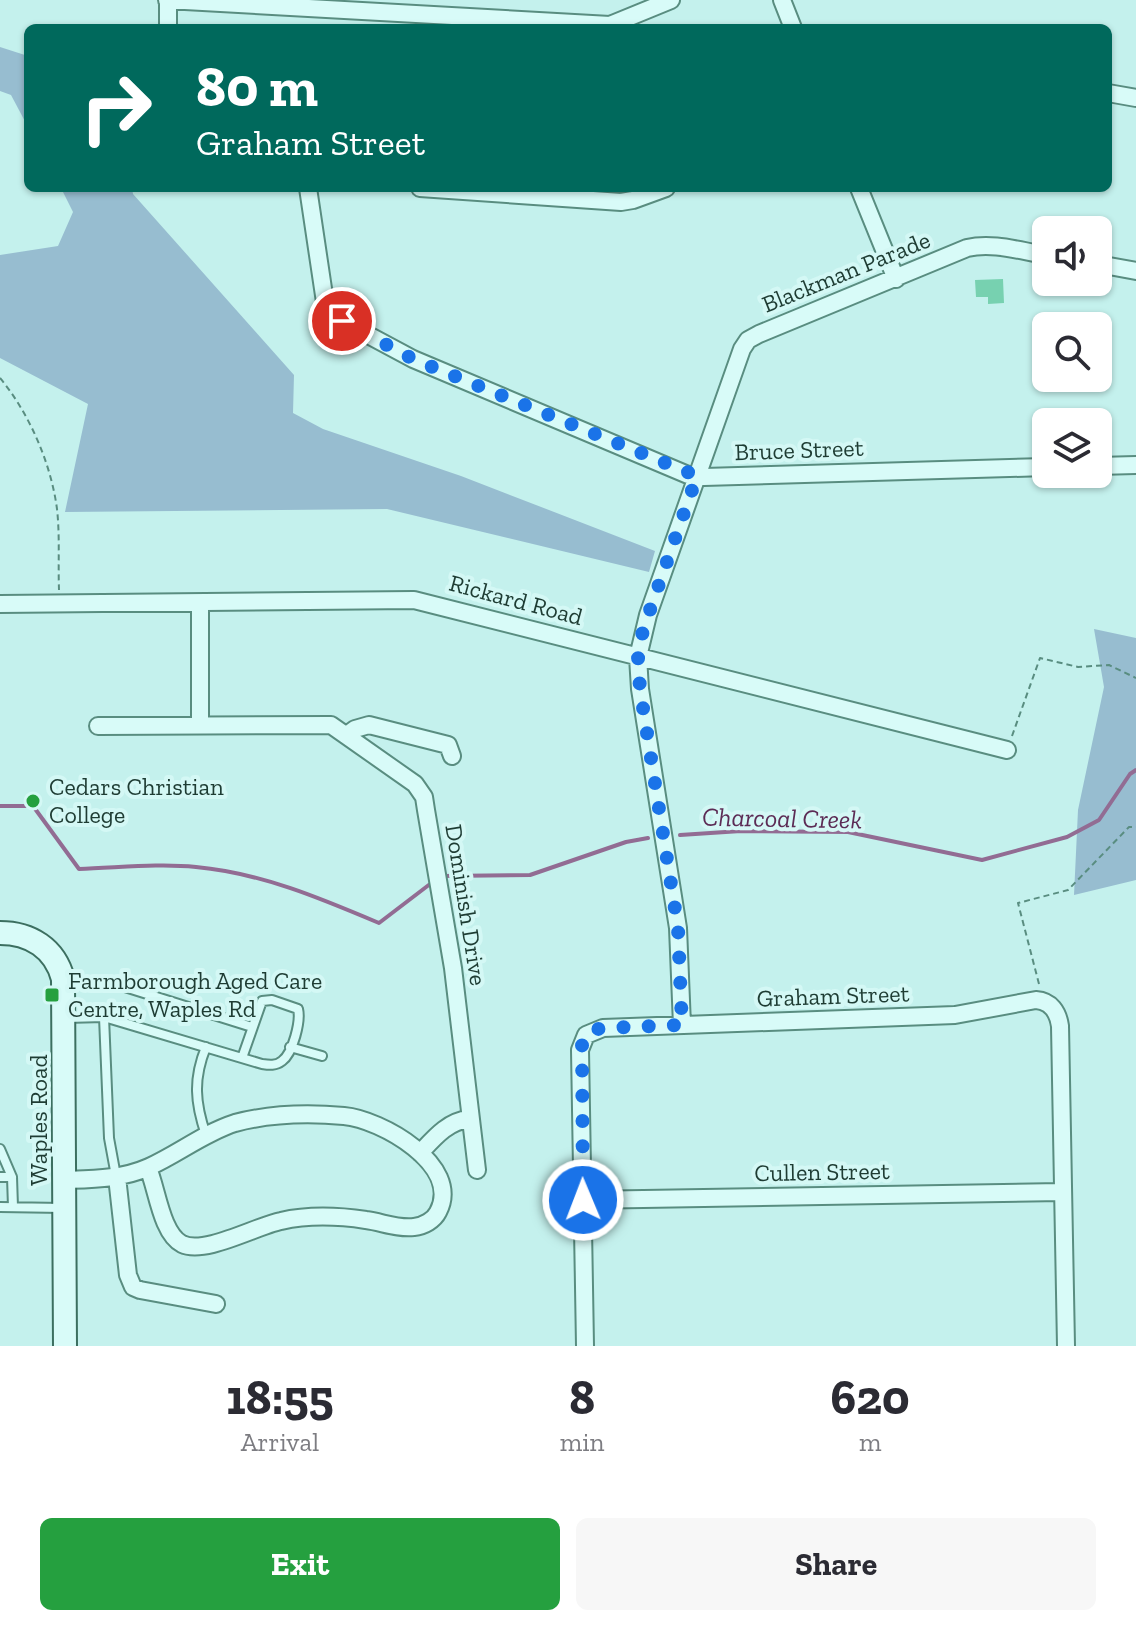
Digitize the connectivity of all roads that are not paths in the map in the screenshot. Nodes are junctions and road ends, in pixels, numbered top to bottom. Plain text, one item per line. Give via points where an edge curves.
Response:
1 (168, 0) edge
2 (671, 0) edge
3 (782, 0) edge
4 (168, 24) edge
5 (592, 24) edge
6 (612, 24) edge
7 (791, 24) edge
8 (1112, 94) edge
9 (1136, 98) edge
10 (309, 192) edge
11 (477, 192) edge
12 (655, 192) edge
13 (861, 192) edge
14 (1032, 253) edge
15 (1112, 267) edge
16 (1136, 271) edge
17 (896, 279) junction
18 (1136, 465) edge
19 (1112, 466) edge
20 (1032, 467) edge
21 (697, 476) junction
22 (200, 603) junction
23 (0, 604) edge
24 (638, 657) junction
25 (200, 724) junction
26 (98, 726) dead end
27 (347, 735) junction
28 (1007, 750) road end
29 (452, 756) dead end
30 (0, 933) edge
31 (112, 983) dead end
32 (104, 1017) junction
33 (65, 1018) junction
34 (682, 1025) junction
35 (252, 1027) junction
36 (206, 1047) junction
37 (290, 1047) junction
38 (322, 1056) dead end
39 (242, 1058) junction
40 (469, 1119) junction
41 (206, 1136) junction
42 (0, 1149) edge
43 (420, 1153) junction
44 (148, 1168) junction
45 (477, 1170) dead end
46 (0, 1177) edge
47 (12, 1177) junction
48 (117, 1177) junction
49 (65, 1180) junction
50 (1061, 1192) junction
51 (583, 1200) junction
52 (0, 1207) edge
53 (13, 1207) junction
54 (65, 1208) junction
55 (216, 1304) dead end
56 (65, 1346) edge
57 (585, 1346) edge
58 (1066, 1346) edge

1 - 4 street
1 - 5 street
2 - 6 street
3 - 7 street
8 - 9 street
10 - 21 street, Bruce Street via 325,302 342,321 413,359
11 - 12 street via 621,202
13 - 17 street
14 - 17 street, Blackman Parade via 967,248
15 - 16 street
17 - 21 street, Blackman Parade via 748,340
18 - 19 street
20 - 21 street, Bruce Street
21 - 24 street, Blackman Parade
22 - 23 street, Rickard Road
22 - 24 street, Rickard Road via 414,600
22 - 25 street
24 - 28 street, Rickard Road
24 - 34 street, Blackman Parade via 678,928
25 - 26 street
25 - 27 street via 331,725
27 - 29 street via 369,725 448,745
27 - 40 street, Dominish Drive via 420,790 453,968
30 - 33 street, Waples Road via 33,939 56,961 63,979
31 - 35 lane
32 - 33 lane
32 - 36 lane
32 - 48 lane via 109,1138
33 - 49 street, Waples Road
34 - 50 street, Graham Street via 955,1015 1043,1000 1054,1009 1060,1026
34 - 51 street, Graham Street via 603,1028 582,1042
35 - 37 lane via 265,1000 296,1008 300,1012
35 - 39 lane
36 - 39 lane
36 - 41 lane via 196,1080
37 - 38 lane
37 - 39 lane via 274,1065
40 - 43 street via 443,1130
40 - 45 street, Dominish Drive
41 - 43 street via 248,1120 343,1116 377,1123
41 - 44 street
42 - 47 lane
43 - 44 street via 434,1170 442,1193 435,1217 420,1226 298,1218 194,1247 170,1232
44 - 48 street
46 - 47 lane
47 - 53 lane
48 - 49 street
48 - 55 street via 133,1287
49 - 54 street, Waples Road
50 - 51 street, Cullen Street
50 - 58 street
51 - 57 street, Graham Street
52 - 53 lane
53 - 54 lane
54 - 56 street, Waples Road

